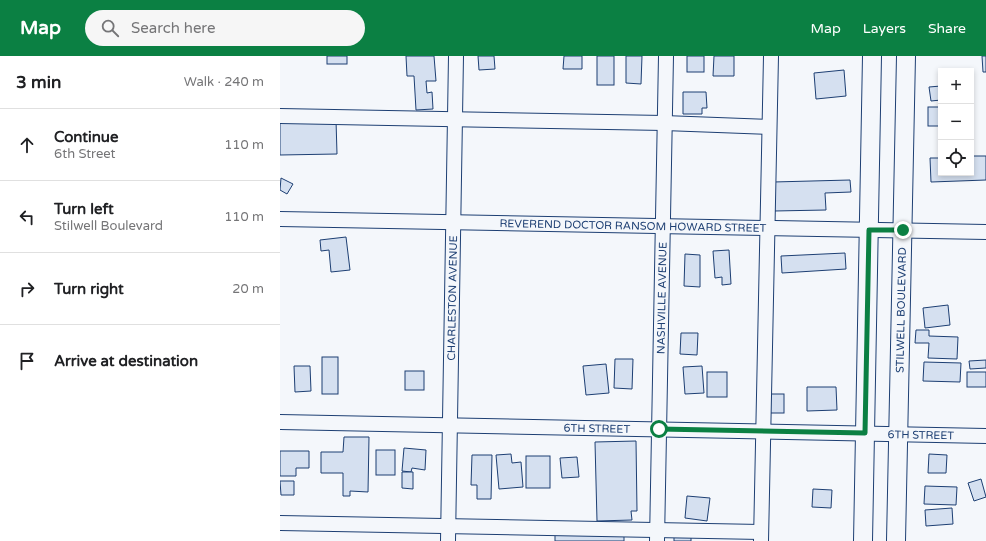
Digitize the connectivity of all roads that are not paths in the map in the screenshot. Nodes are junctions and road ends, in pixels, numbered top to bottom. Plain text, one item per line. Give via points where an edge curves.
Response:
1 (456, 56) edge
2 (666, 56) edge
3 (771, 56) edge
4 (872, 56) edge
5 (906, 56) edge
6 (280, 116) edge
7 (455, 119) junction
8 (664, 123) junction
9 (769, 127) junction
10 (280, 219) edge
11 (454, 222) junction
12 (662, 226) junction
13 (767, 228) junction
14 (869, 230) junction
15 (903, 230) junction
16 (986, 232) edge
17 (280, 422) edge
18 (450, 426) junction
19 (659, 429) junction
20 (764, 431) junction
21 (865, 433) junction
22 (899, 434) junction
23 (986, 436) edge
24 (280, 524) edge
25 (448, 534) edge
26 (657, 536) edge
27 (761, 536) edge
28 (863, 541) edge
29 (896, 541) edge

1 - 7 street, CHARLESTON AVENUE
2 - 8 street, NASHVILLE AVENUE
3 - 9 street
4 - 14 main road
5 - 15 main road, STILWELL BOULEVARD
6 - 7 street
7 - 8 street
7 - 11 street, CHARLESTON AVENUE
8 - 9 street
8 - 12 street, NASHVILLE AVENUE
9 - 13 street
10 - 11 street, REVEREND DOCTOR RANSOM HOWARD STREET
11 - 12 street, REVEREND DOCTOR RANSOM HOWARD STREET
11 - 18 street, CHARLESTON AVENUE
12 - 13 street, REVEREND DOCTOR RANSOM HOWARD STREET
12 - 19 street, NASHVILLE AVENUE
13 - 14 street, REVEREND DOCTOR RANSOM HOWARD STREET
13 - 20 street
14 - 15 street, REVEREND DOCTOR RANSOM HOWARD STREET
14 - 21 main road
15 - 16 street, REVEREND DOCTOR RANSOM HOWARD STREET
15 - 22 main road, STILWELL BOULEVARD
17 - 18 street, 6TH STREET
18 - 19 street, 6TH STREET
18 - 25 street, CHARLESTON AVENUE
19 - 20 street, 6TH STREET
19 - 26 street, NASHVILLE AVENUE
20 - 21 street, 6TH STREET
20 - 27 street
21 - 22 street, 6TH STREET
21 - 28 main road
22 - 23 street, 6TH STREET
22 - 29 main road, STILWELL BOULEVARD
24 - 25 street
25 - 26 street
26 - 27 street

